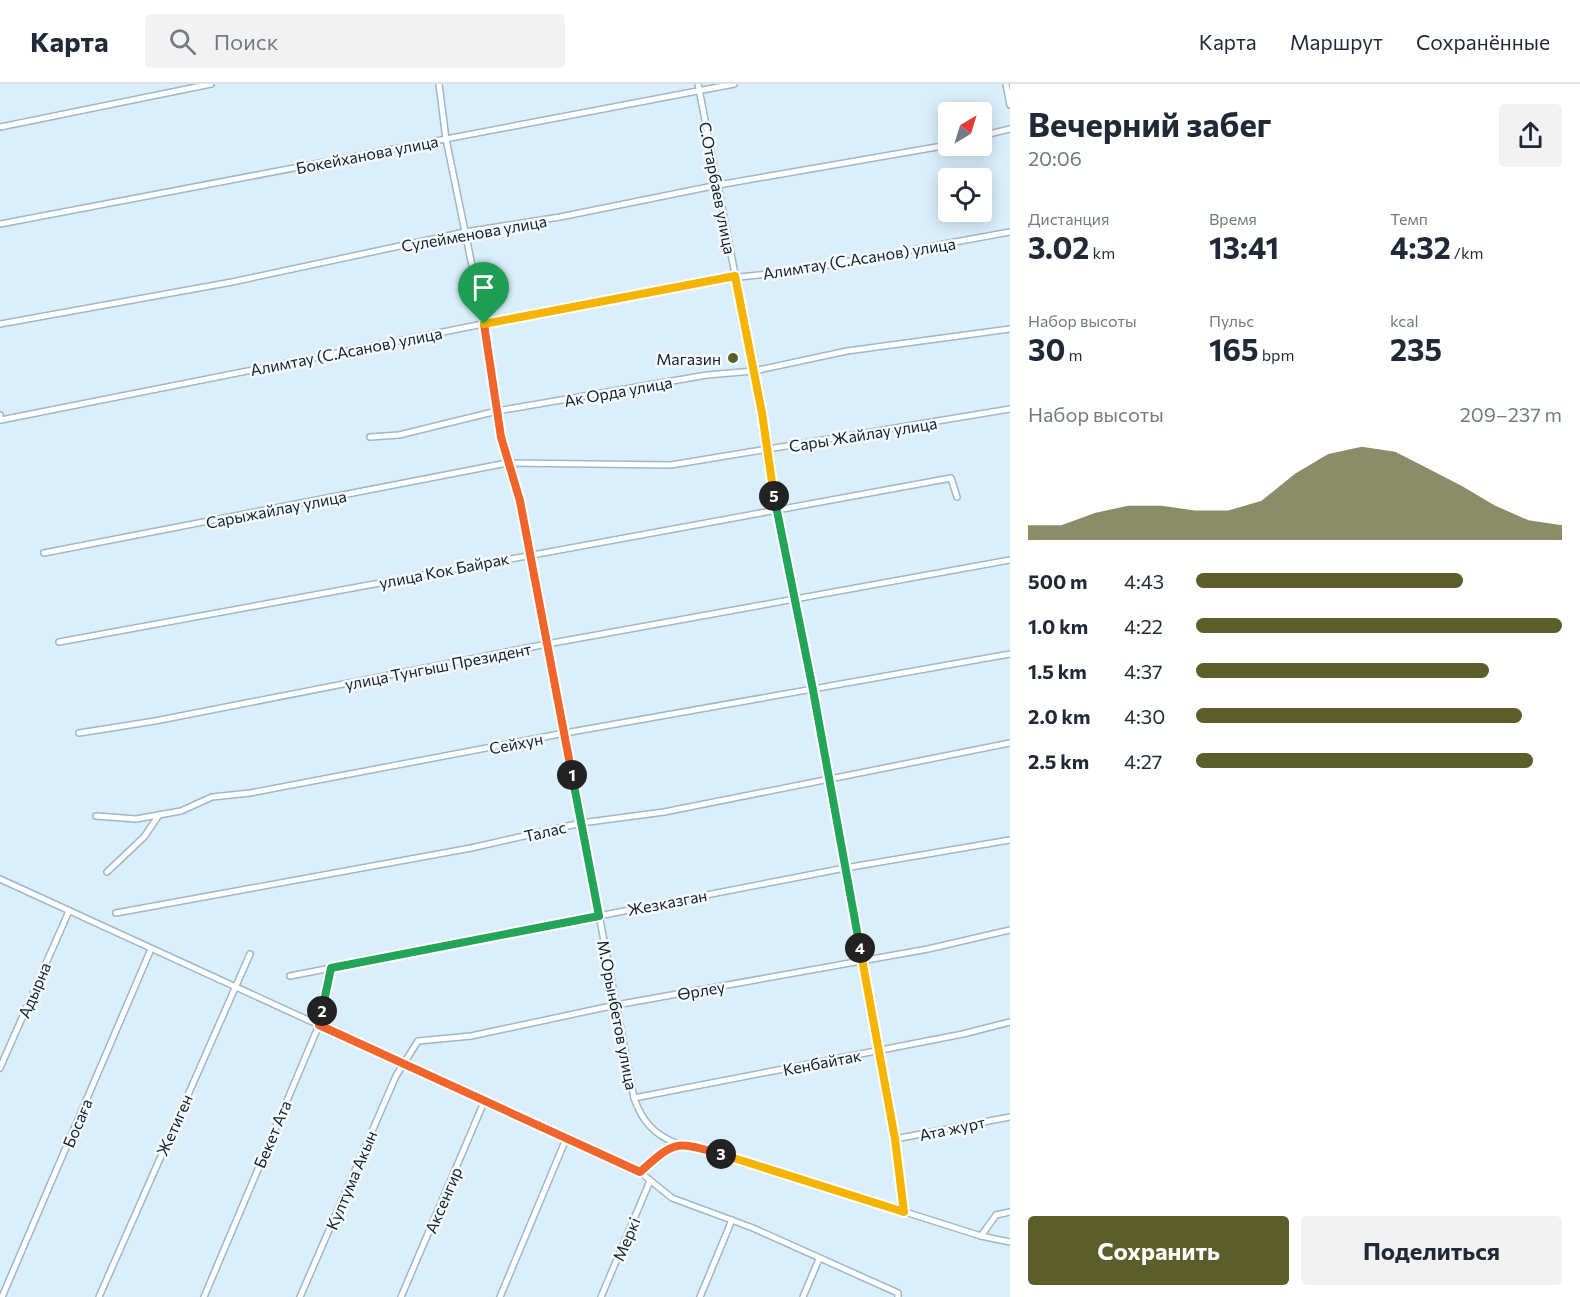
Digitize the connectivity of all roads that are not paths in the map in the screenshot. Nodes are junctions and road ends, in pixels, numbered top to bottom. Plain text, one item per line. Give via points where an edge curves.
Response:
1 (211, 84) edge
2 (439, 84) edge
3 (734, 84) edge
4 (1006, 84) edge
5 (699, 87) edge
6 (1010, 105) edge
7 (0, 127) edge
8 (1010, 129) edge
9 (992, 133) edge
10 (446, 139) junction
11 (938, 147) edge
12 (718, 185) junction
13 (0, 224) edge
14 (465, 232) junction
15 (1010, 232) edge
16 (735, 276) junction
17 (0, 324) edge
18 (484, 324) junction
19 (1010, 329) edge
20 (754, 371) junction
21 (1010, 410) edge
22 (497, 411) junction
23 (1, 417) edge
24 (370, 437) dead end
25 (766, 450) junction
26 (507, 463) junction
27 (957, 497) dead end
28 (777, 509) junction
29 (44, 553) dead end
30 (528, 554) junction
31 (1010, 560) edge
32 (794, 598) junction
33 (59, 642) dead end
34 (547, 645) junction
35 (1010, 654) edge
36 (813, 690) junction
37 (79, 733) dead end
38 (565, 733) junction
39 (1010, 743) edge
40 (828, 778) junction
41 (159, 815) junction
42 (96, 816) dead end
43 (581, 823) junction
44 (1010, 840) edge
45 (845, 868) junction
46 (107, 872) dead end
47 (0, 879) edge
48 (69, 911) junction
49 (116, 913) dead end
50 (599, 916) junction
51 (1010, 930) edge
52 (152, 949) junction
53 (250, 954) dead end
54 (862, 960) junction
55 (331, 968) junction
56 (290, 976) dead end
57 (235, 987) junction
58 (616, 1005) junction
59 (1010, 1022) edge
60 (319, 1025) junction
61 (879, 1050) junction
62 (404, 1064) junction
63 (0, 1068) edge
64 (633, 1098) junction
65 (484, 1102) junction
66 (1010, 1116) edge
67 (566, 1139) junction
68 (895, 1139) junction
69 (678, 1144) junction
70 (640, 1172) junction
71 (650, 1181) junction
72 (904, 1212) junction
73 (1010, 1212) edge
74 (732, 1220) junction
75 (981, 1236) junction
76 (1010, 1242) edge
77 (819, 1259) junction
78 (2, 1297) edge
79 (99, 1297) edge
80 (204, 1297) edge
81 (300, 1297) edge
82 (401, 1297) edge
83 (500, 1297) edge
84 (601, 1297) edge
85 (700, 1297) edge
86 (803, 1297) edge
87 (898, 1297) edge

1 - 7 street
2 - 10 street, М.Орынбетов улица
3 - 5 street, Бокейханова улица
4 - 6 street
5 - 10 street, Бокейханова улица
5 - 12 street, С.Отарбаев улица
8 - 9 street
10 - 13 street, Бокейханова улица
10 - 14 street, М.Орынбетов улица
11 - 12 street, Сулейменова улица
12 - 14 street, Сулейменова улица
12 - 16 street, С.Отарбаев улица
14 - 17 street, Сулейменова улица via 232,282
14 - 18 street, М.Орынбетов улица
15 - 16 street, Алимтау (С.Асанов) улица via 790,272
16 - 18 street, Алимтау (С.Асанов) улица
16 - 20 street, С.Отарбаев улица
18 - 22 street, М.Орынбетов улица
18 - 23 street, Алимтау (С.Асанов) улица
19 - 20 street, Ак Орда улица via 847,351
20 - 22 street, Ак Орда улица via 707,375
20 - 25 street, С.Отарбаев улица
21 - 25 street, Сары Жайлау улица
22 - 24 street, Ак Орда улица via 399,435
22 - 26 street, М.Орынбетов улица
25 - 26 street, Сары Жайлау улица via 640,466
25 - 28 street, С.Отарбаев улица
26 - 29 street, Сарыжайлау улица
26 - 30 street, М.Орынбетов улица via 520,501
27 - 28 street, улица Кок Байрак via 951,478
28 - 30 street, улица Кок Байрак
28 - 32 street, С.Отарбаев улица
30 - 33 street, улица Кок Байрак
30 - 34 street, М.Орынбетов улица
31 - 32 street, улица Тунгыш Президент
32 - 34 street, улица Тунгыш Президент
32 - 36 street, С.Отарбаев улица
34 - 37 street, улица Тунгыш Президент
34 - 38 street, М.Орынбетов улица
35 - 36 street, Сейхун
36 - 38 street, Сейхун
36 - 40 street, С.Отарбаев улица
38 - 41 street, Сейхун via 356,774 212,797 181,811
38 - 43 street, М.Орынбетов улица
39 - 40 street, Талас
40 - 43 street, Талас via 664,812
40 - 45 street, С.Отарбаев улица
41 - 42 street, Сейхун via 136,819
41 - 46 street via 144,837
43 - 49 street, Талас via 471,848
43 - 50 street, М.Орынбетов улица
44 - 45 street, Жезказган
45 - 50 street, Жезказган
45 - 54 street, С.Отарбаев улица
47 - 48 street
48 - 52 street
48 - 63 street, Адырна
50 - 55 street, Жезказган
50 - 58 street, М.Орынбетов улица
51 - 54 street, Өрлеу
52 - 57 street
52 - 78 street, Босаға
53 - 57 street, Жетиген
54 - 58 street, Өрлеу
54 - 61 street, С.Отарбаев улица
55 - 56 street, Жезказган
55 - 60 street, Бекет Ата
57 - 60 street
57 - 79 street, Жетиген
58 - 62 street, Өрлеу via 471,1036 424,1039 418,1041
58 - 64 street, М.Орынбетов улица
59 - 61 street, Кенбайтак
60 - 62 street
60 - 80 street, Бекет Ата
61 - 64 street, Кенбайтак
61 - 68 street, С.Отарбаев улица
62 - 65 street
62 - 81 street, Култума Акын
64 - 69 street, М.Орынбетов улица via 647,1124
65 - 67 street
65 - 82 street, Аксенгир
66 - 68 street, Ата журт
67 - 70 street
67 - 83 street
68 - 72 street, С.Отарбаев улица
69 - 70 street via 668,1147
69 - 72 street, М.Орынбетов улица via 722,1154
70 - 71 street
71 - 74 street via 672,1198
71 - 84 street, Меркі
72 - 75 street, М.Орынбетов улица
73 - 75 street via 996,1215
74 - 77 street
74 - 85 street
75 - 76 street, М.Орынбетов улица
77 - 86 street
77 - 87 street via 898,1293

